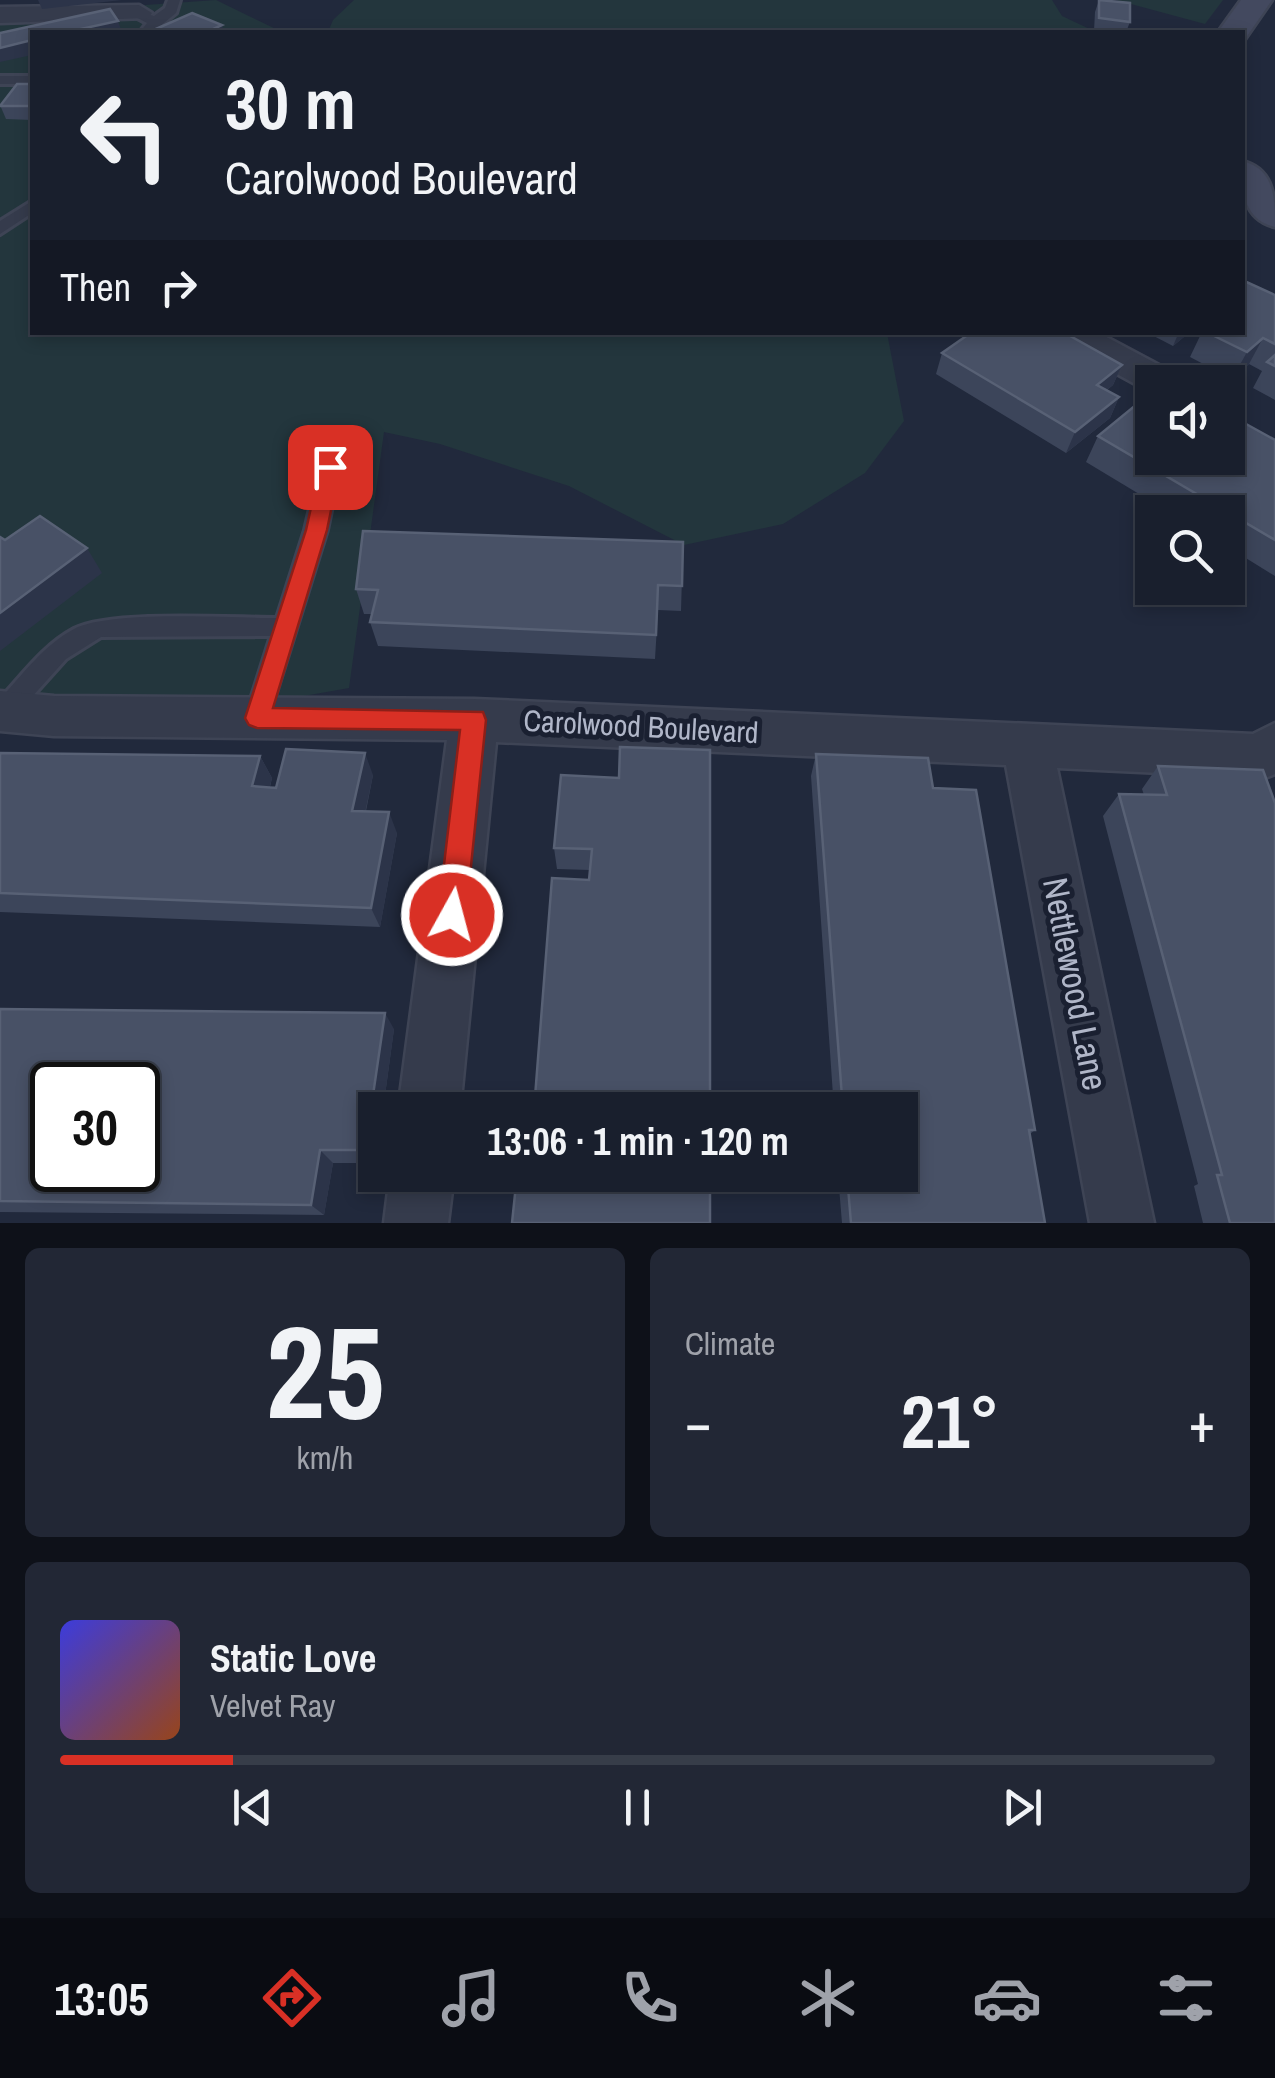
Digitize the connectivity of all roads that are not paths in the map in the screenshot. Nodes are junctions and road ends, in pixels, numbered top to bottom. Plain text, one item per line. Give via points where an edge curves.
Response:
1 (174, 0) edge
2 (1257, 0) edge
3 (0, 15) edge
4 (147, 22) edge
5 (1235, 30) edge
6 (0, 80) edge
7 (30, 80) edge
8 (1245, 176) edge
9 (30, 207) edge
10 (1275, 215) edge
11 (0, 229) edge
12 (1074, 335) edge
13 (1135, 368) edge
14 (337, 435) dead end
15 (286, 627) junction
16 (2, 712) edge
17 (257, 718) junction
18 (474, 720) junction
19 (1275, 744) edge
20 (1027, 745) junction
21 (431, 1092) edge
22 (420, 1192) edge
23 (416, 1223) edge
24 (1122, 1223) edge

1 - 4 lane via 171,10
2 - 5 street
3 - 4 street
6 - 7 lane
8 - 10 street
9 - 11 lane
12 - 13 street
14 - 15 lane
15 - 16 lane via 98,628 58,652
15 - 17 lane
16 - 17 street, Carolwood Boulevard
17 - 18 street, Carolwood Boulevard
18 - 20 street, Carolwood Boulevard
18 - 21 street
19 - 20 street, Carolwood Boulevard via 1266,756
20 - 24 street, Nettlewood Lane
22 - 23 street

